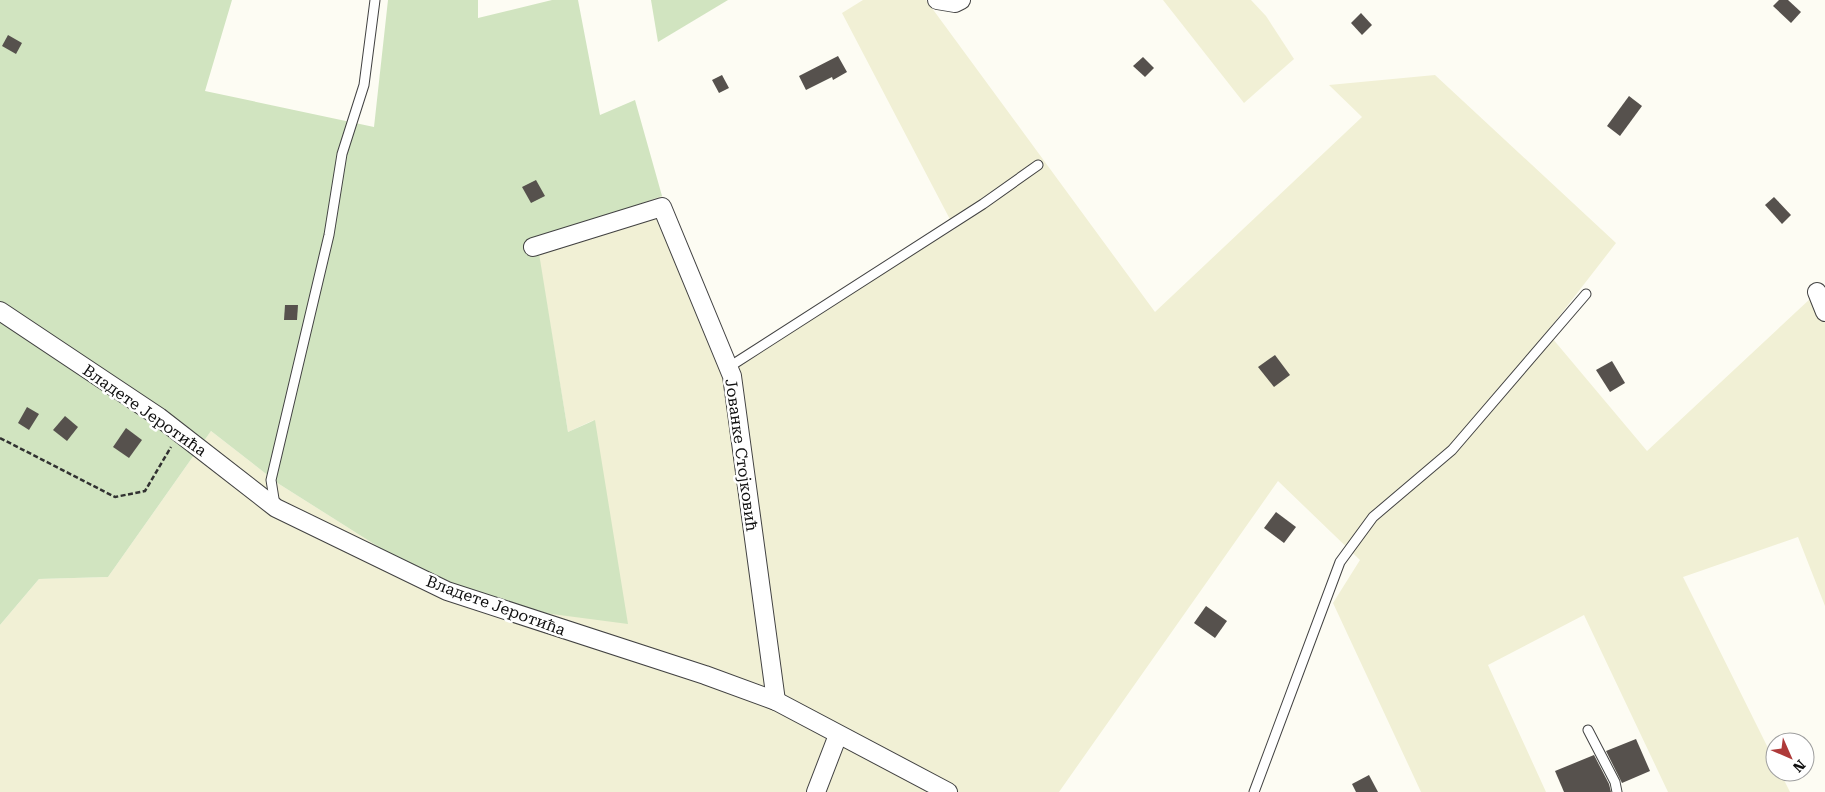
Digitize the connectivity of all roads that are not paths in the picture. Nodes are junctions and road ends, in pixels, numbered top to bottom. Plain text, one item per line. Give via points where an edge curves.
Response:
1 (375, 0) edge
2 (937, 0) edge
3 (960, 0) edge
4 (1038, 165) dead end
5 (533, 247) dead end
6 (1817, 292) dead end
7 (1586, 294) dead end
8 (0, 311) edge
9 (1825, 312) edge
10 (729, 366) junction
11 (276, 508) junction
12 (776, 701) junction
13 (1588, 730) dead end
14 (838, 735) junction
15 (816, 792) edge
16 (948, 792) edge
17 (1254, 792) edge
18 (1617, 792) edge

1 - 11 lane via 364,85 342,154 329,235 271,480
2 - 3 street via 956,3
4 - 10 lane via 983,204
5 - 10 street, Јованке Стојковић via 662,207
6 - 9 street
7 - 17 lane via 1452,450 1373,517 1340,562
8 - 11 street, Владете Јеротића via 159,416
10 - 12 street, Јованке Стојковић
11 - 12 street, Владете Јеротића via 447,591
12 - 14 street, Владете Јеротића
13 - 18 lane
14 - 15 street
14 - 16 street, Владете Јеротића

